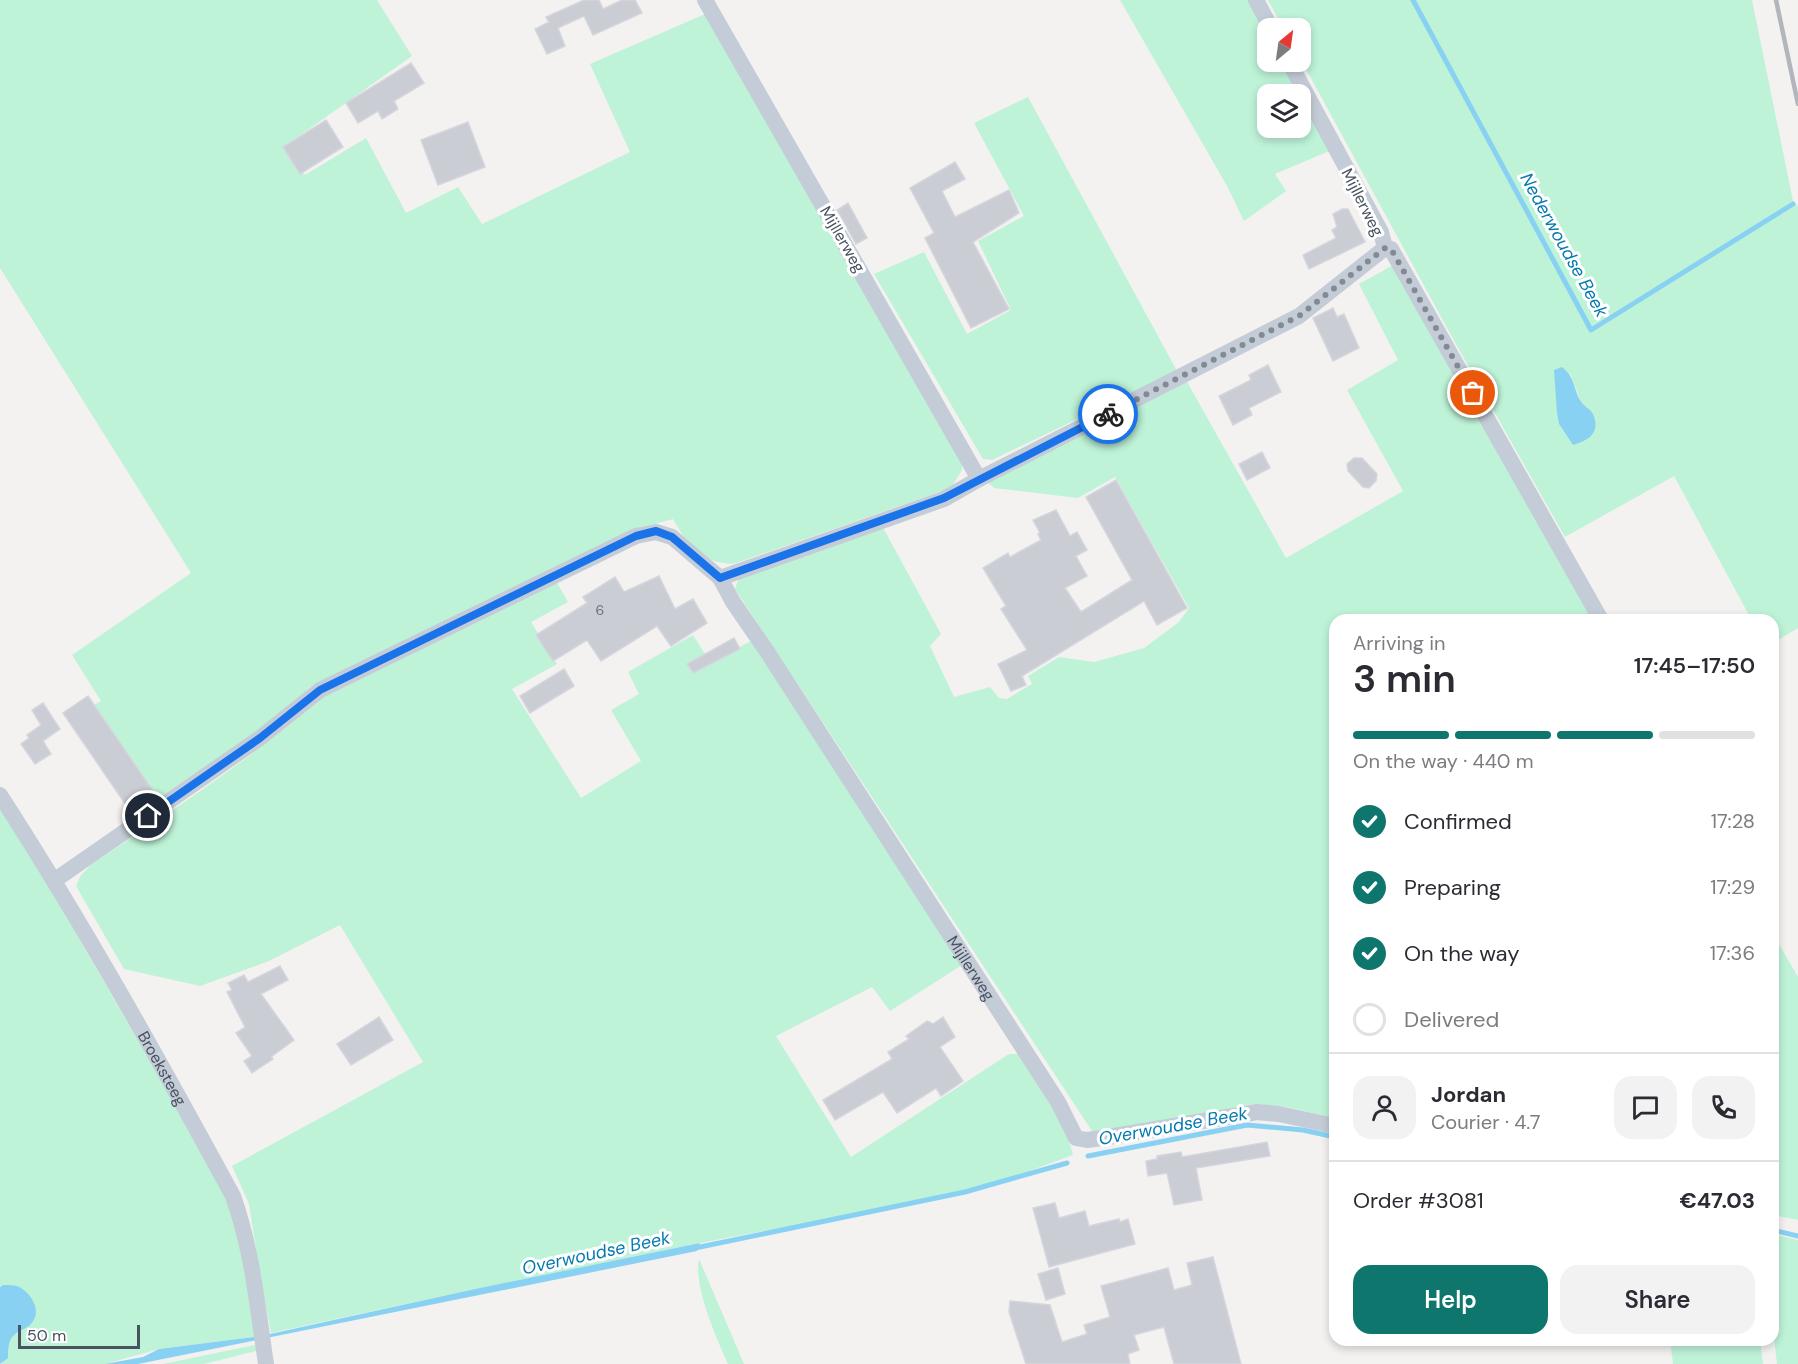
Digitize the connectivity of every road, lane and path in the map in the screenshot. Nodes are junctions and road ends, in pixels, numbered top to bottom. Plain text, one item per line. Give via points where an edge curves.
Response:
1 (705, 0) edge
2 (1256, 0) edge
3 (1266, 18) edge
4 (1294, 72) edge
5 (1385, 248) junction
6 (980, 479) junction
7 (720, 578) junction
8 (1598, 614) edge
9 (0, 795) edge
10 (55, 880) junction
11 (1329, 1125) edge
12 (266, 1364) edge

1 - 6 street, Mijllerweg
2 - 3 street
4 - 5 street, Mijllerweg via 1381,232
5 - 6 street, Mijllerweg via 1299,316
5 - 8 street via 1391,249
6 - 7 street, Mijllerweg via 944,498
7 - 10 street, Mijllerweg via 672,537 656,531 636,536 320,690 260,738
7 - 11 street, Mijllerweg via 1058,1102 1076,1138 1102,1138 1257,1112
9 - 10 street, Broeksteeg
10 - 12 street, Broeksteeg via 232,1196 254,1272

